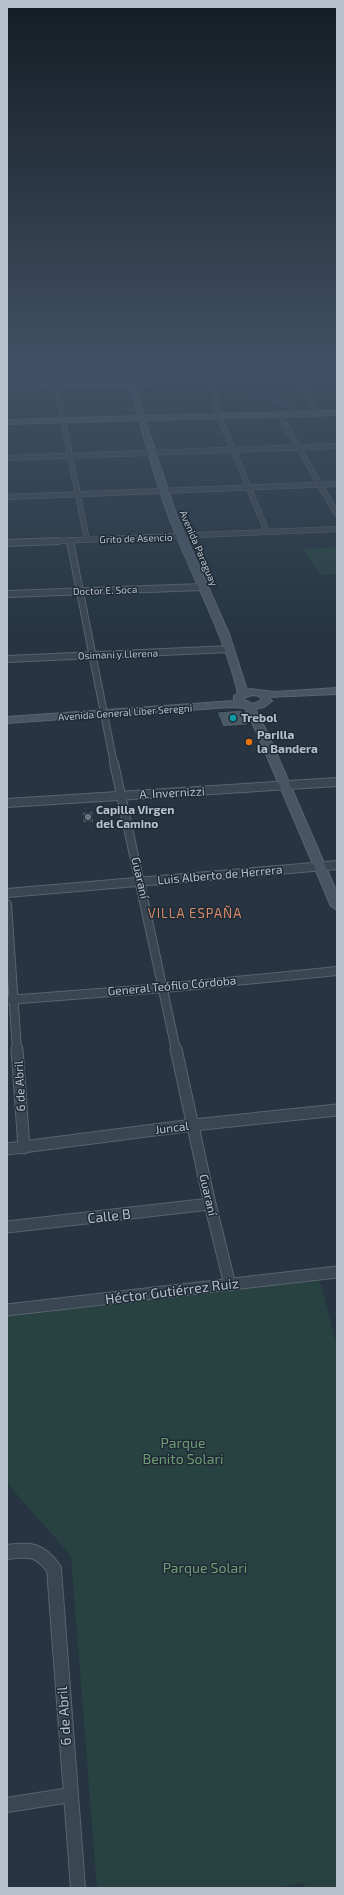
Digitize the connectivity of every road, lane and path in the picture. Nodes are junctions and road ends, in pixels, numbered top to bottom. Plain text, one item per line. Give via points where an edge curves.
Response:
1 (72, 458) edge
2 (154, 458) edge
3 (236, 458) edge
4 (304, 458) edge
5 (319, 484) junction
6 (337, 484) edge
7 (248, 487) junction
8 (163, 491) junction
9 (78, 494) junction
10 (7, 497) edge
11 (337, 514) edge
12 (337, 529) edge
13 (268, 532) junction
14 (181, 536) junction
15 (70, 540) junction
16 (87, 540) junction
17 (7, 543) edge
18 (203, 586) junction
19 (79, 591) junction
20 (7, 594) edge
21 (230, 649) junction
22 (92, 655) junction
23 (7, 659) edge
24 (235, 664) junction
25 (337, 691) edge
26 (337, 697) edge
27 (262, 699) junction
28 (243, 700) junction
29 (103, 710) junction
30 (7, 713) edge
31 (7, 720) edge
32 (263, 734) junction
33 (337, 782) edge
34 (285, 787) junction
35 (122, 796) junction
36 (7, 803) edge
37 (337, 865) edge
38 (321, 867) junction
39 (141, 881) junction
40 (7, 893) edge
41 (7, 904) edge
42 (337, 906) edge
43 (337, 971) edge
44 (164, 988) junction
45 (11, 1000) edge
46 (337, 1110) edge
47 (193, 1125) junction
48 (24, 1148) junction
49 (7, 1149) edge
50 (210, 1204) junction
51 (7, 1227) edge
52 (337, 1272) edge
53 (230, 1285) junction
54 (7, 1310) edge
55 (7, 1552) edge
56 (70, 1795) junction
57 (7, 1806) edge
58 (78, 1888) edge

1 - 9 street
2 - 8 street, Avenida Paraguay
3 - 7 street
4 - 5 street
5 - 6 street
5 - 7 street
5 - 11 street
7 - 8 street
7 - 13 street
8 - 9 street
8 - 14 street, Avenida Paraguay
9 - 10 street
9 - 16 street
12 - 13 street, Grito de Asencio
13 - 14 street, Grito de Asencio
14 - 16 street, Grito de Asencio
14 - 18 street, Avenida Paraguay
15 - 16 street, Grito de Asencio
15 - 17 street, Grito de Asencio
15 - 19 street, Guaraní
18 - 19 street, Doctor E. Soca
18 - 21 street, Avenida Paraguay
19 - 20 street, Doctor E. Soca
19 - 22 street, Guaraní
21 - 22 street, Osimani y Llerena
21 - 24 street, Avenida Paraguay
22 - 23 street, Osimani y Llerena
22 - 29 street, Guaraní
24 - 27 street, Avenida Paraguay
24 - 28 street, Avenida Paraguay
25 - 27 street
26 - 27 street
27 - 28 street
27 - 28 street
27 - 32 street via 260,711 266,729
28 - 29 street, Avenida General Líber Seregni via 231,704
28 - 32 street, Avenida Paraguay via 252,712 258,730
29 - 30 street, Avenida General Líber Seregni
29 - 31 street, Avenida General Líber Seregni
29 - 35 street, Guaraní
32 - 34 street
33 - 34 street, A. Invernizzi
34 - 35 street, A. Invernizzi
34 - 38 street
35 - 36 street, A. Invernizzi
35 - 39 street, Guaraní
37 - 38 street, Luis Alberto de Herrera
38 - 39 street, Luis Alberto de Herrera
38 - 42 street
39 - 40 street, Luis Alberto de Herrera
39 - 44 street, Guaraní
41 - 45 street, 6 de Abril
43 - 44 street, General Teófilo Córdoba
44 - 45 street, General Teófilo Córdoba
44 - 47 street, Guaraní
45 - 48 street, 6 de Abril
46 - 47 street, Juncal
47 - 48 street, Juncal
47 - 50 street, Guaraní
48 - 49 street, Juncal
50 - 51 street, Calle B
50 - 53 street, Guaraní
52 - 53 street, Héctor Gutiérrez Ruiz
53 - 54 street, Héctor Gutiérrez Ruiz
55 - 56 street, 6 de Abril via 37,1551 47,1558 54,1570
56 - 57 street
56 - 58 street, 6 de Abril

